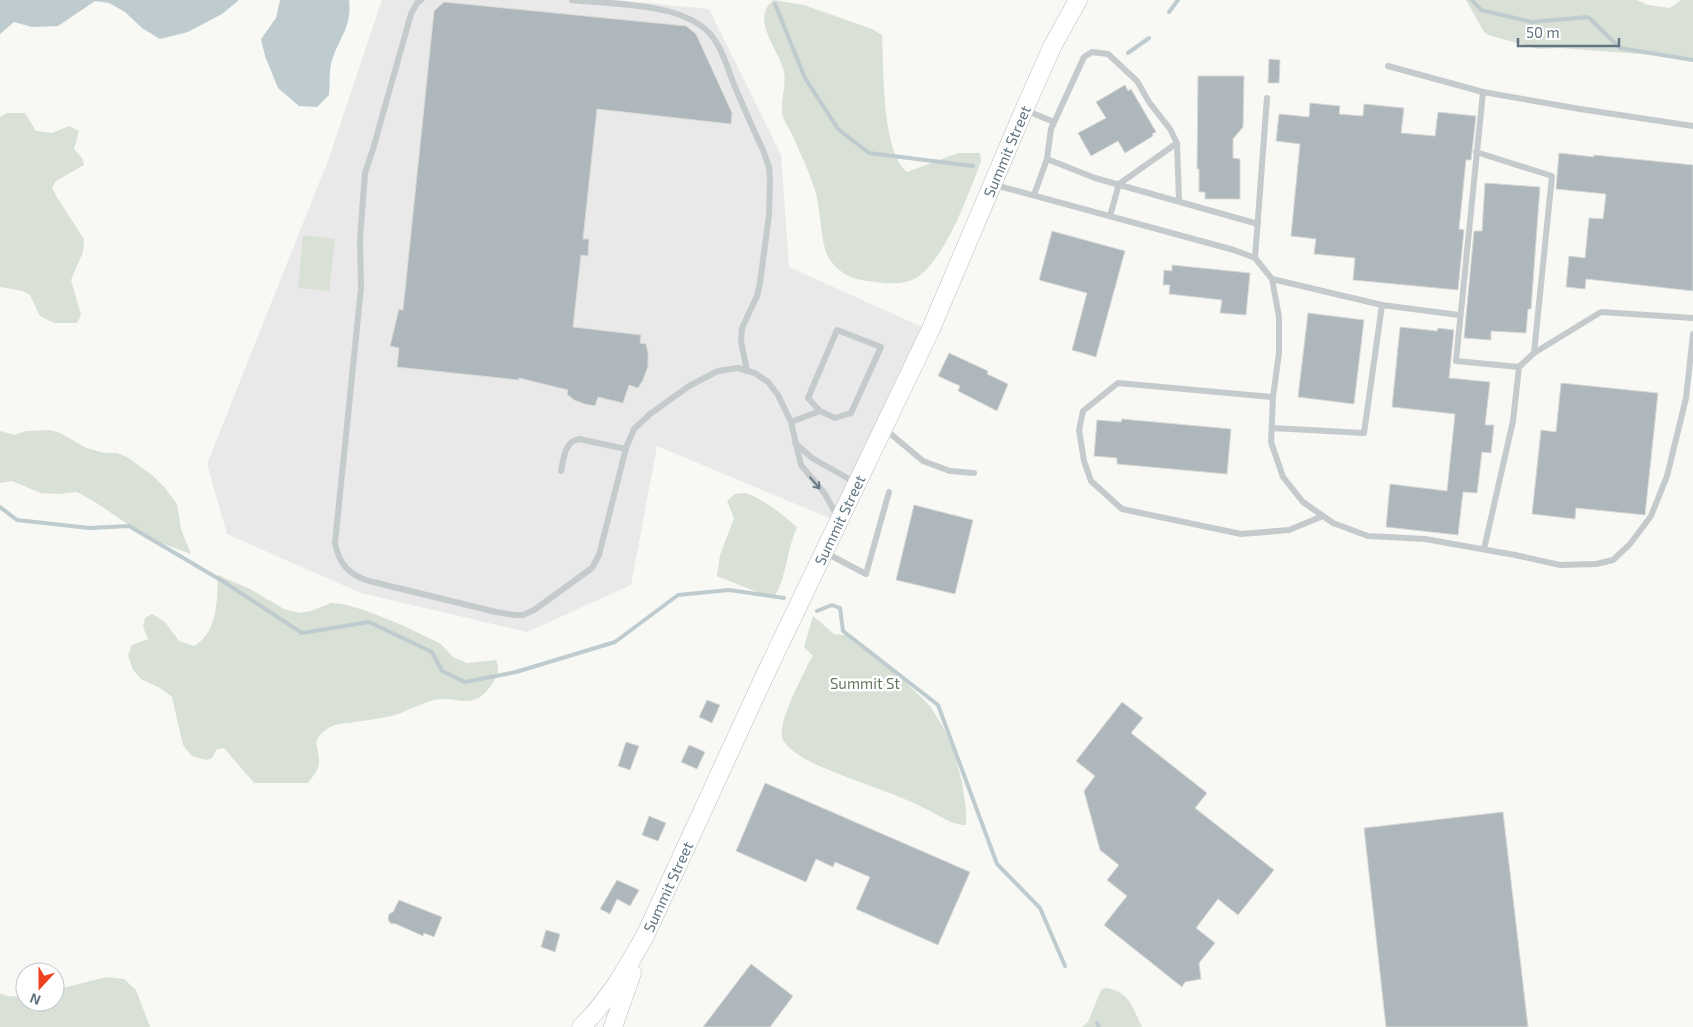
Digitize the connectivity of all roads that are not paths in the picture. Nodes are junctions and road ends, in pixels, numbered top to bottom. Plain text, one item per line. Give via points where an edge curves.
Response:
1 (420, 0) edge
2 (572, 0) edge
3 (1078, 0) edge
4 (1388, 66) dead end
5 (1483, 92) junction
6 (1267, 98) dead end
7 (1024, 110) junction
8 (1054, 122) junction
9 (1693, 126) edge
10 (1177, 143) junction
11 (1476, 152) junction
12 (1046, 159) junction
13 (992, 184) junction
14 (1119, 184) junction
15 (1034, 195) junction
16 (1179, 201) junction
17 (1110, 216) junction
18 (1258, 224) junction
19 (1255, 258) junction
20 (1272, 279) junction
21 (1382, 305) junction
22 (1459, 315) junction
23 (1693, 318) edge
24 (1693, 334) edge
25 (1534, 353) junction
26 (1519, 367) junction
27 (747, 371) junction
28 (1273, 397) junction
29 (820, 411) junction
30 (790, 422) junction
31 (1272, 428) junction
32 (884, 429) junction
33 (794, 442) junction
34 (626, 449) junction
35 (561, 471) dead end
36 (974, 473) dead end
37 (858, 484) junction
38 (889, 492) dead end
39 (1323, 516) junction
40 (840, 522) junction
41 (1484, 549) junction
42 (825, 552) junction
43 (646, 934) junction
44 (581, 1027) edge
45 (613, 1027) edge

1 - 34 lane via 411,14 365,173 360,239 361,288 335,543 337,554 356,577 496,612 523,615 592,568 599,555
2 - 27 lane via 634,6 681,15 707,30 718,47 769,167 768,215 760,283 742,328
3 - 7 main road, Summit Street via 1053,45
4 - 5 lane
5 - 9 lane
5 - 11 lane
6 - 18 lane
7 - 8 lane
7 - 13 main road, Summit Street
8 - 10 lane via 1084,57 1092,52 1108,54 1137,81
8 - 12 lane
10 - 14 lane
10 - 16 lane
11 - 22 lane
11 - 25 lane via 1552,176
12 - 14 lane
12 - 15 lane
13 - 15 lane
13 - 32 main road, Summit Street via 930,331
14 - 16 lane
14 - 17 lane
15 - 17 lane
16 - 18 lane
17 - 19 lane
18 - 19 lane
19 - 20 lane
20 - 21 lane
20 - 28 lane via 1279,317 1279,353
21 - 22 lane
21 - 31 lane via 1364,434
22 - 26 lane via 1456,361
23 - 25 lane via 1601,312
24 - 41 lane via 1686,398 1667,476 1651,516 1630,544 1612,560 1596,564 1560,565
25 - 26 lane
26 - 41 lane via 1513,421
27 - 30 lane via 768,382
27 - 34 lane via 738,368 718,371 689,386 634,429
28 - 31 lane
28 - 39 lane via 1118,383 1083,411 1078,430 1091,481 1122,508 1241,534 1288,530
29 - 29 lane via 835,418 851,413 882,347 837,330 808,398
29 - 30 lane
30 - 33 lane
31 - 39 lane via 1271,442 1283,477 1303,502
32 - 36 lane via 923,461 950,471
32 - 37 main road, Summit Street
33 - 37 lane via 812,458
33 -> 40 lane via 801,465 825,494
34 - 35 lane via 575,440 566,447
37 - 40 main road, Summit Street
38 - 42 lane via 866,574
39 - 41 lane via 1368,536 1425,539
40 - 42 main road, Summit Street
42 - 43 main road, Summit Street
43 - 44 main road, Summit Street via 613,990
43 - 45 main road

